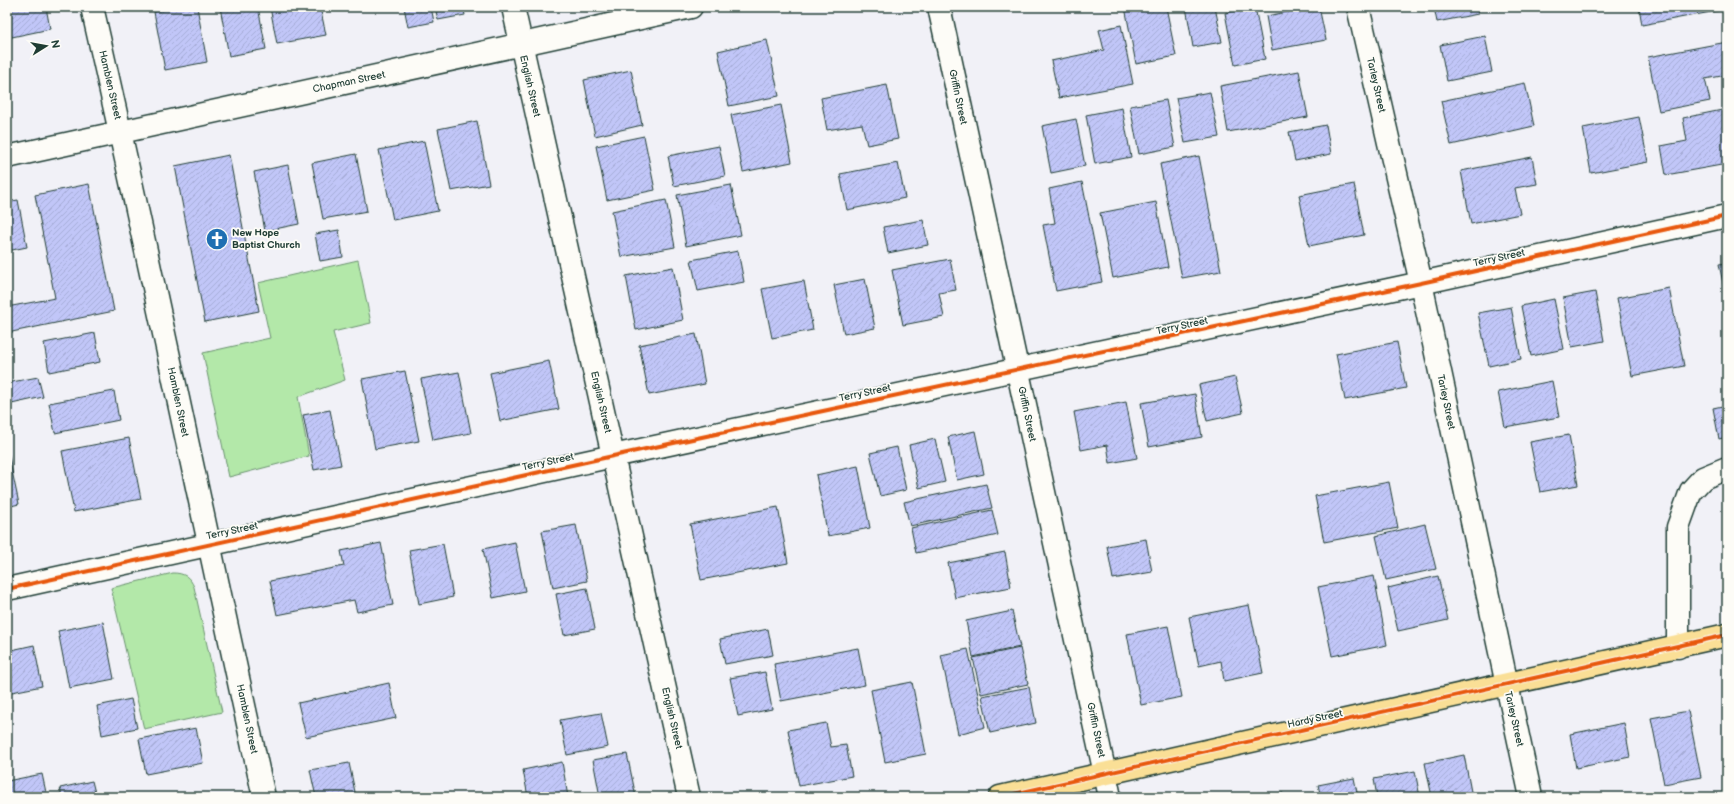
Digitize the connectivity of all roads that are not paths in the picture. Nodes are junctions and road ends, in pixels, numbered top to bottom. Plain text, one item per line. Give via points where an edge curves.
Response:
1 (92, 7) edge
2 (513, 7) edge
3 (691, 7) edge
4 (939, 7) edge
5 (1358, 7) edge
6 (521, 44) junction
7 (121, 132) junction
8 (7, 157) edge
9 (1727, 216) edge
10 (1421, 283) junction
11 (1017, 369) junction
12 (613, 456) junction
13 (1727, 468) edge
14 (208, 545) junction
15 (7, 589) edge
16 (1727, 635) edge
17 (1678, 647) junction
18 (1506, 686) junction
19 (1105, 773) junction
20 (264, 797) edge
21 (689, 797) edge
22 (1000, 797) edge
23 (1110, 797) edge
24 (1531, 797) edge

1 - 7 street, Hamblen Street
2 - 6 street, English Street
3 - 6 street, Chapman Street
4 - 11 street, Griffin Street
5 - 10 street, Tarley Street
6 - 7 street, Chapman Street
6 - 12 street, English Street
7 - 8 street, Chapman Street
7 - 14 street, Hamblen Street
9 - 10 street, Terry Street
10 - 11 street, Terry Street
10 - 18 street, Tarley Street
11 - 12 street, Terry Street
11 - 19 street, Griffin Street
12 - 14 street, Terry Street
12 - 21 street, English Street
13 - 17 street via 1702,478 1691,491 1678,527
14 - 15 street, Terry Street
14 - 20 street, Hamblen Street
16 - 17 main road, Hardy Street
17 - 18 main road, Hardy Street
18 - 19 main road, Hardy Street
18 - 24 street, Tarley Street
19 - 22 main road, Hardy Street
19 - 23 street, Griffin Street

